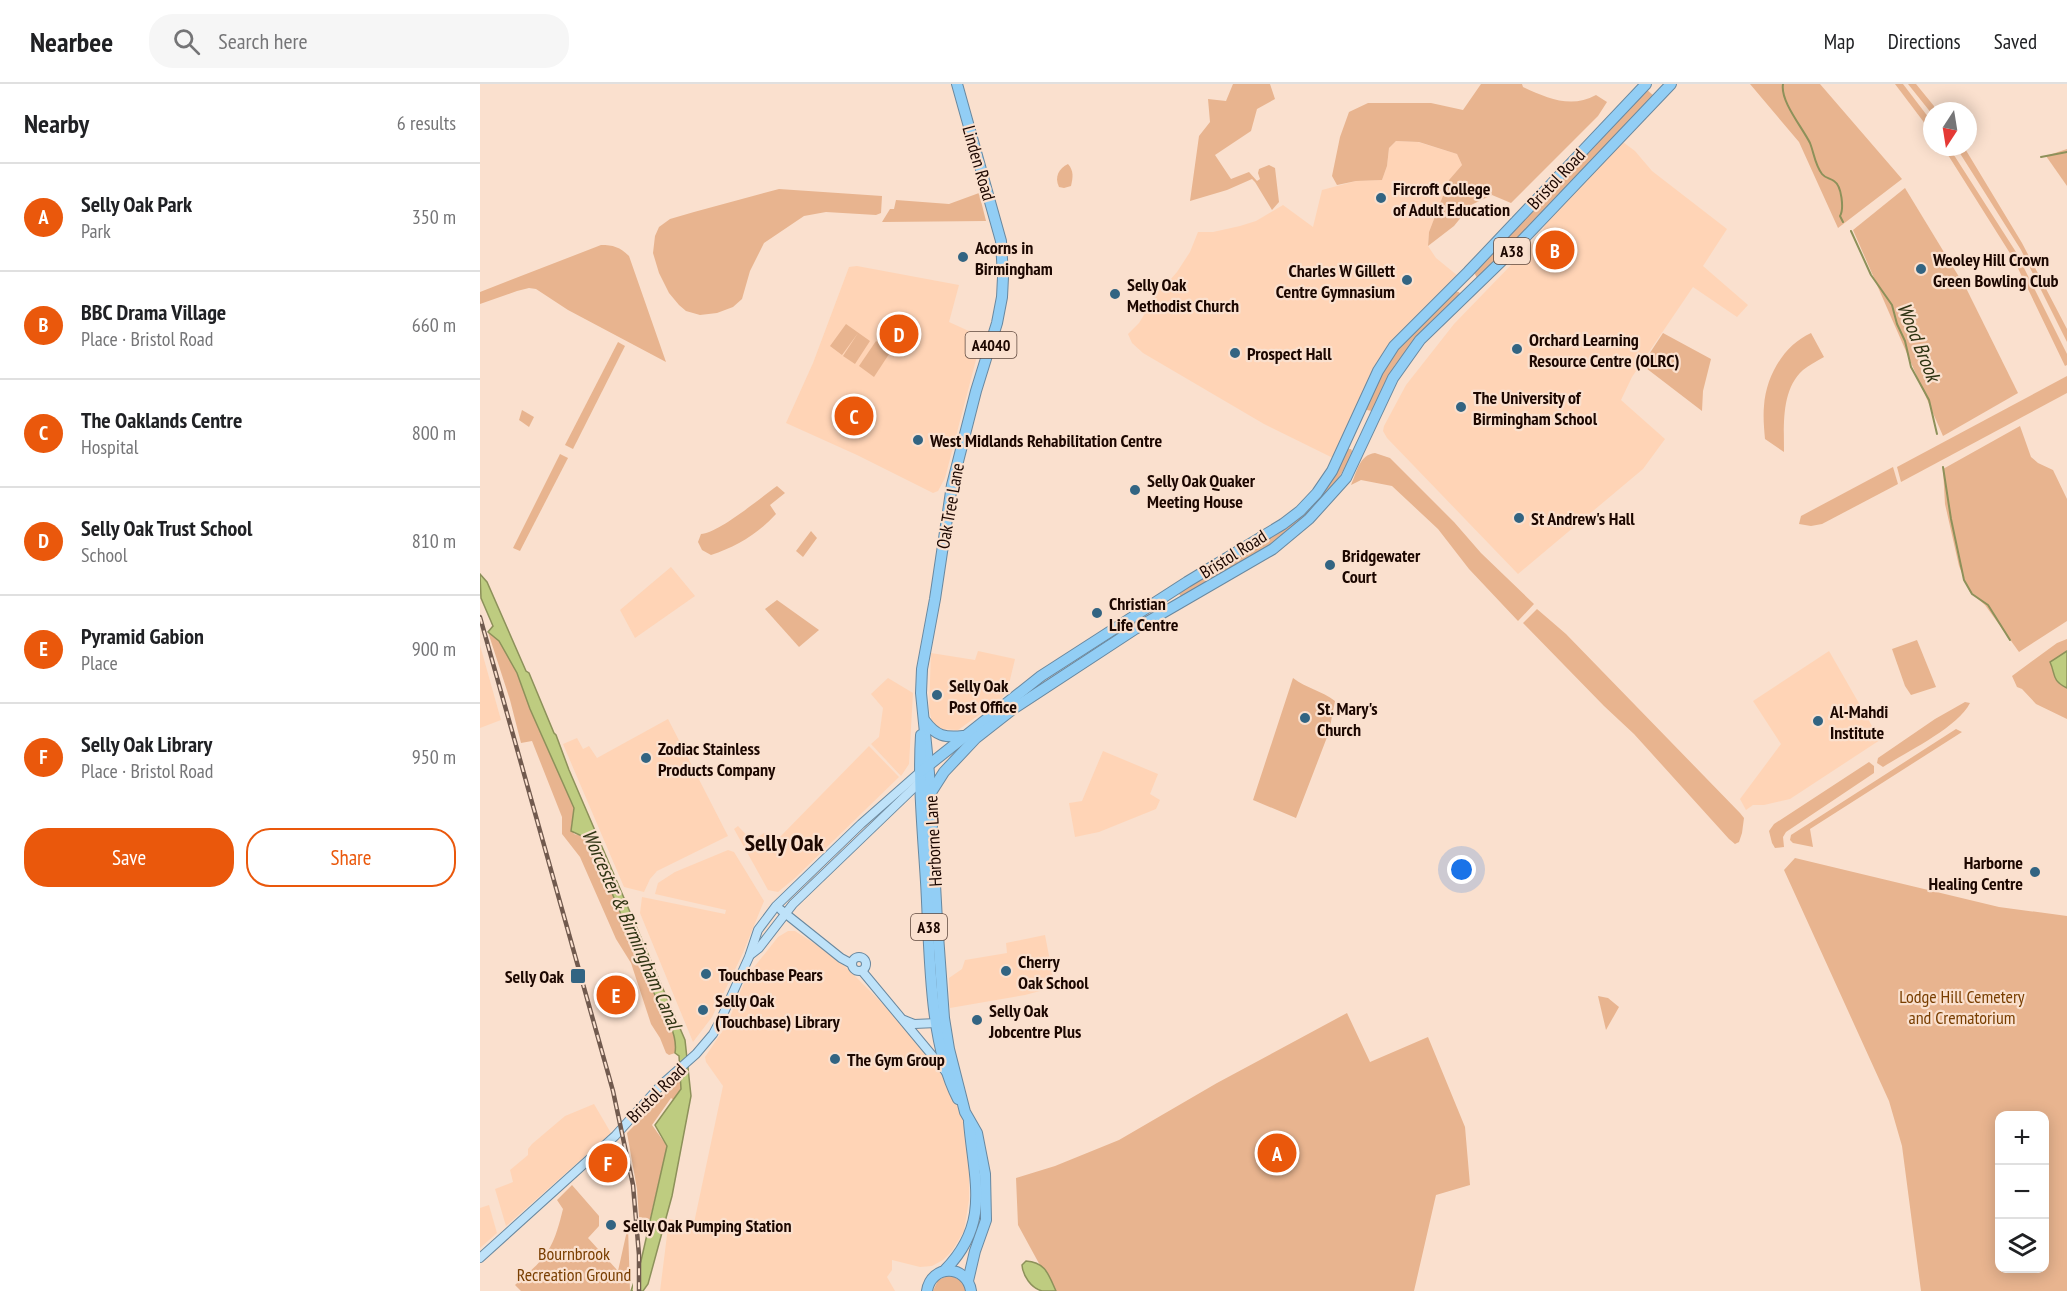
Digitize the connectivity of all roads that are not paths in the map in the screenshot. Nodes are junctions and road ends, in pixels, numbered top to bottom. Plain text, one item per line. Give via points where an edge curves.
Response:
1 (957, 84) edge
2 (1647, 84) edge
3 (1669, 85) edge
4 (1660, 95) junction
5 (1001, 242) joint
6 (1468, 272) junction
7 (1478, 284) junction
8 (1453, 287) junction
9 (1467, 296) junction
10 (1362, 406) junction
11 (1375, 416) junction
12 (1354, 425) junction
13 (1370, 429) junction
14 (1346, 443) junction
15 (1360, 450) junction
16 (1181, 603) junction
17 (1141, 612) junction
18 (1159, 616) junction
19 (1114, 629) junction
20 (923, 718) junction
21 (964, 736) junction
22 (976, 738) junction
23 (925, 773) junction
24 (930, 794) junction
25 (776, 906) junction
26 (784, 913) junction
27 (750, 955) junction
28 (901, 1018) junction
29 (937, 1023) junction
30 (946, 1033) junction
31 (946, 1072) junction
32 (967, 1117) junction
33 (977, 1231) junction
34 (480, 1258) edge
35 (945, 1270) junction
36 (971, 1287) edge
37 (927, 1291) edge

1 - 5 highway, Linden Road / A4040
2 - 4 highway
2 - 6 highway, Bristol Road / A38
3 - 4 highway, Bristol Road / A38
4 - 7 highway, Bristol Road / A38
5 - 20 highway, Oak Tree Lane / A4040 via 1002,297 952,485 922,669
6 - 7 highway
6 - 8 highway, Bristol Road / A38
7 - 9 highway, Bristol Road / A38
8 - 9 highway
8 - 10 highway, Bristol Road / A38 via 1394,346
9 - 11 highway, Bristol Road / A38 via 1406,358
10 - 11 highway via 1364,415
10 - 12 highway, Bristol Road / A38
11 - 13 highway, Bristol Road / A38
12 - 13 highway
12 - 14 highway, Bristol Road / A38
13 - 15 highway, Bristol Road / A38
14 - 15 highway
14 - 17 highway, Bristol Road / A38 via 1325,483 1300,511
15 - 16 highway, Bristol Road / A38 via 1346,478 1297,531
16 - 17 highway via 1175,595
16 - 18 highway, Bristol Road / A38
17 - 19 highway, Bristol Road / A38
18 - 19 highway via 1120,633
18 - 22 highway, Bristol Road / A38 via 1028,698
19 - 21 highway, Bristol Road / A38 via 1033,682
20 - 21 highway via 939,736
20 - 23 highway, Oak Tree Lane / A4040
21 - 23 highway, Bristol Road / A38
22 - 23 highway, A38
22 - 24 highway, A38 via 944,772
23 - 24 highway, Harborne Lane / A38
23 - 25 main road, Bristol Road via 861,824
23 - 26 main road, Bristol Road
23 - 29 highway, Harborne Lane / A38 via 921,816
24 - 30 highway, Harborne Lane / A38
25 - 26 main road
25 - 27 main road, Bristol Road via 758,930
26 - 27 main road, Bristol Road
26 - 28 main road via 852,964 856,958 862,958 866,965 862,971
27 - 34 main road, Bristol Road via 713,1034 690,1060 661,1085 615,1136
28 - 29 main road via 914,1024
28 - 31 main road
29 - 30 main road
29 - 31 highway, Harborne Lane / A38
30 - 32 highway, Harborne Lane / A38
31 - 32 highway, A38
32 - 33 highway, Harborne Lane / A38 via 977,1133 986,1174
33 - 35 highway, Harborne Lane / A38
33 - 36 highway, Harborne Lane / A38
35 - 36 highway, A38 via 959,1272
35 - 37 highway, A38 via 931,1279

